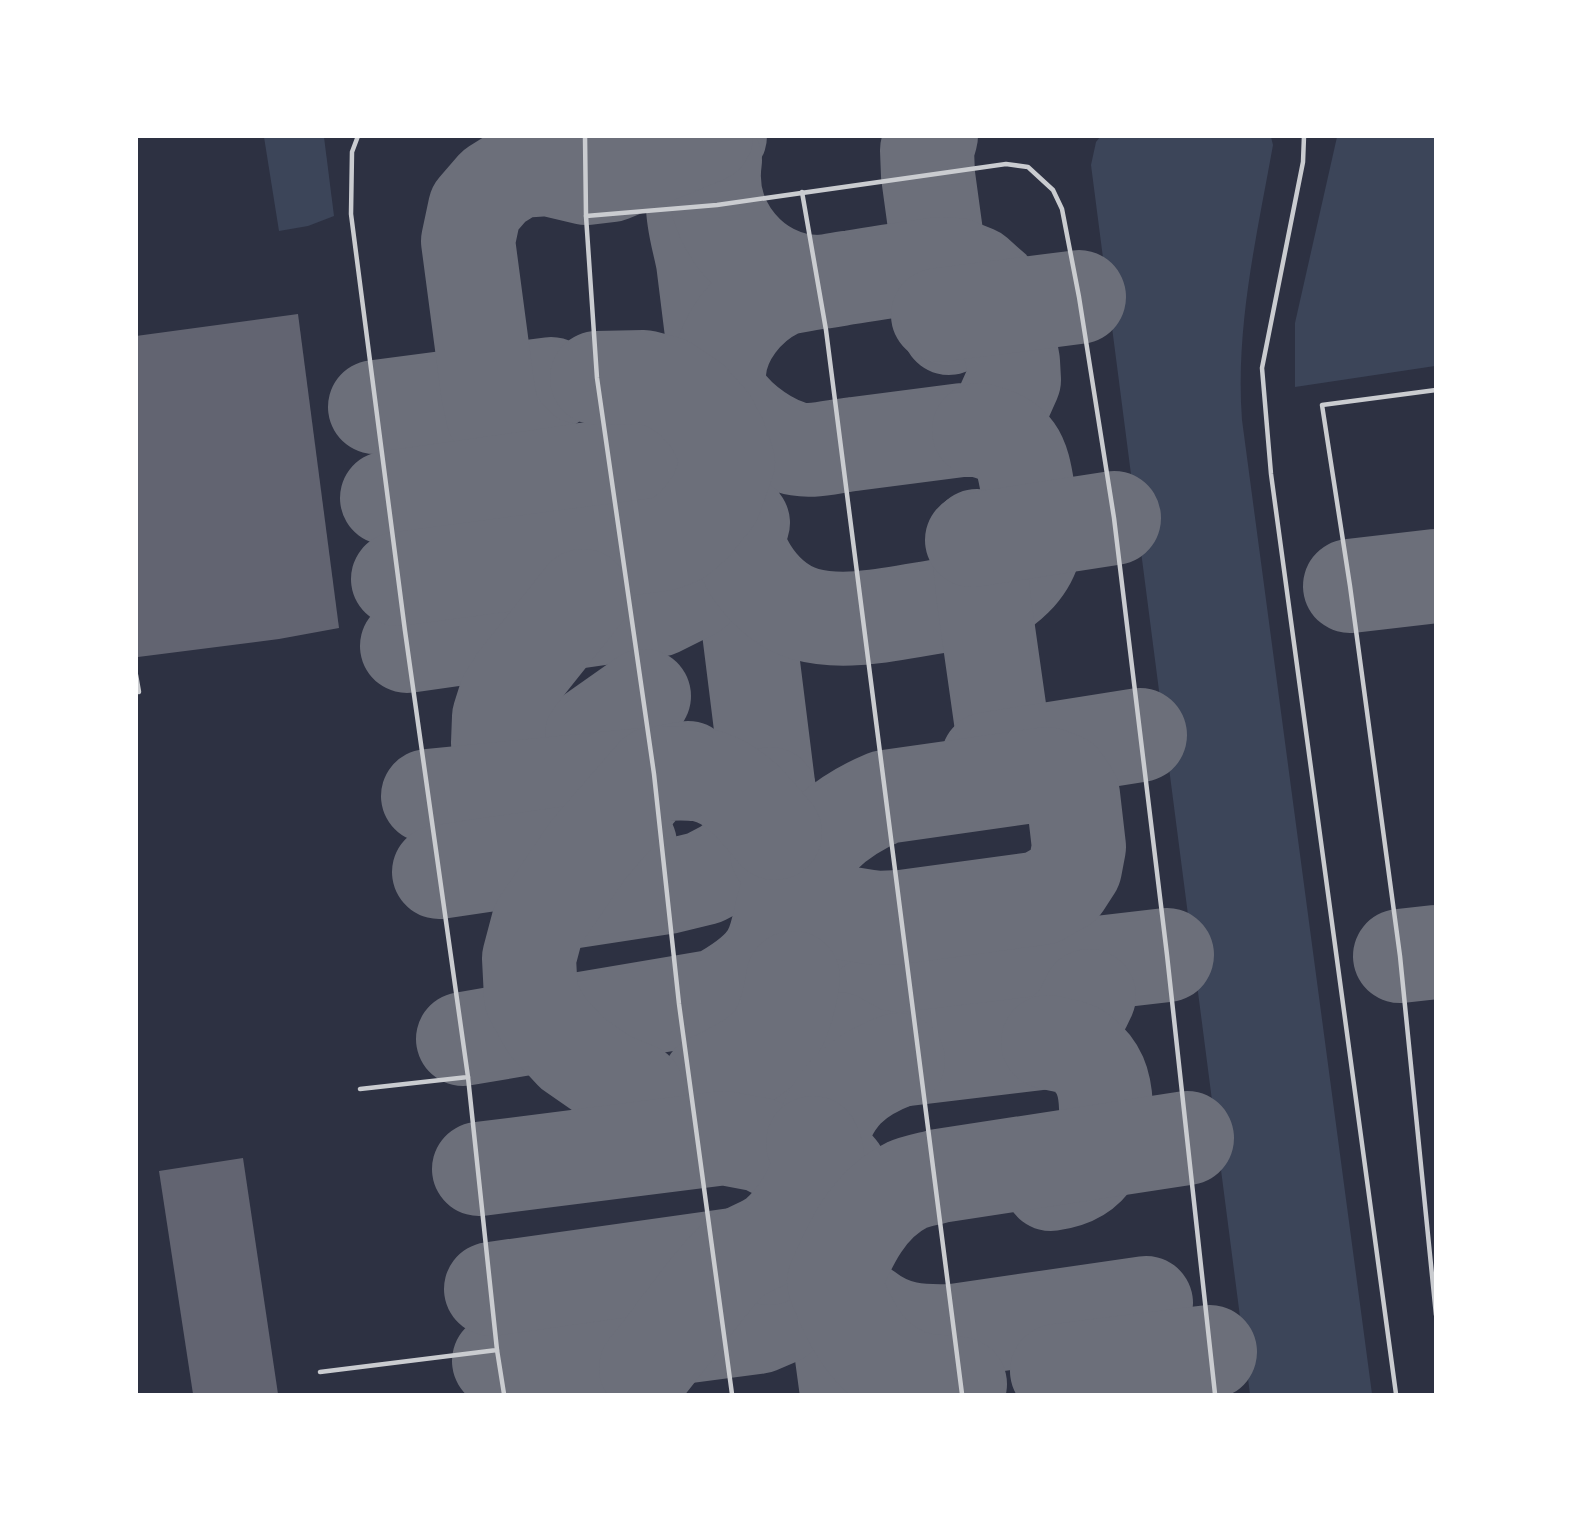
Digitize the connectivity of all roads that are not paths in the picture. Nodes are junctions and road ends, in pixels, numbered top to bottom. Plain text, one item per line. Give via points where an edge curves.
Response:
1 (358, 136) edge
2 (585, 136) edge
3 (1304, 136) edge
4 (802, 192) junction
5 (586, 216) junction
6 (1436, 390) edge
7 (136, 675) edge
8 (139, 692) dead end
9 (468, 1077) junction
10 (360, 1089) dead end
11 (1436, 1315) edge
12 (498, 1350) junction
13 (320, 1372) dead end
14 (504, 1395) edge
15 (732, 1395) edge
16 (962, 1395) edge
17 (1215, 1395) edge
18 (1396, 1395) edge

1 - 9 lane via 352,152 351,213
2 - 5 lane
3 - 18 lane via 1303,162 1262,368 1271,474
4 - 5 lane via 717,205
4 - 16 lane via 826,330
4 - 17 lane via 1006,164 1028,167 1053,190 1062,209 1114,518
5 - 15 lane via 597,378 651,752 679,1004
6 - 11 lane via 1322,405 1400,956
7 - 8 lane
9 - 10 lane
9 - 12 lane
12 - 13 lane
12 - 14 lane

